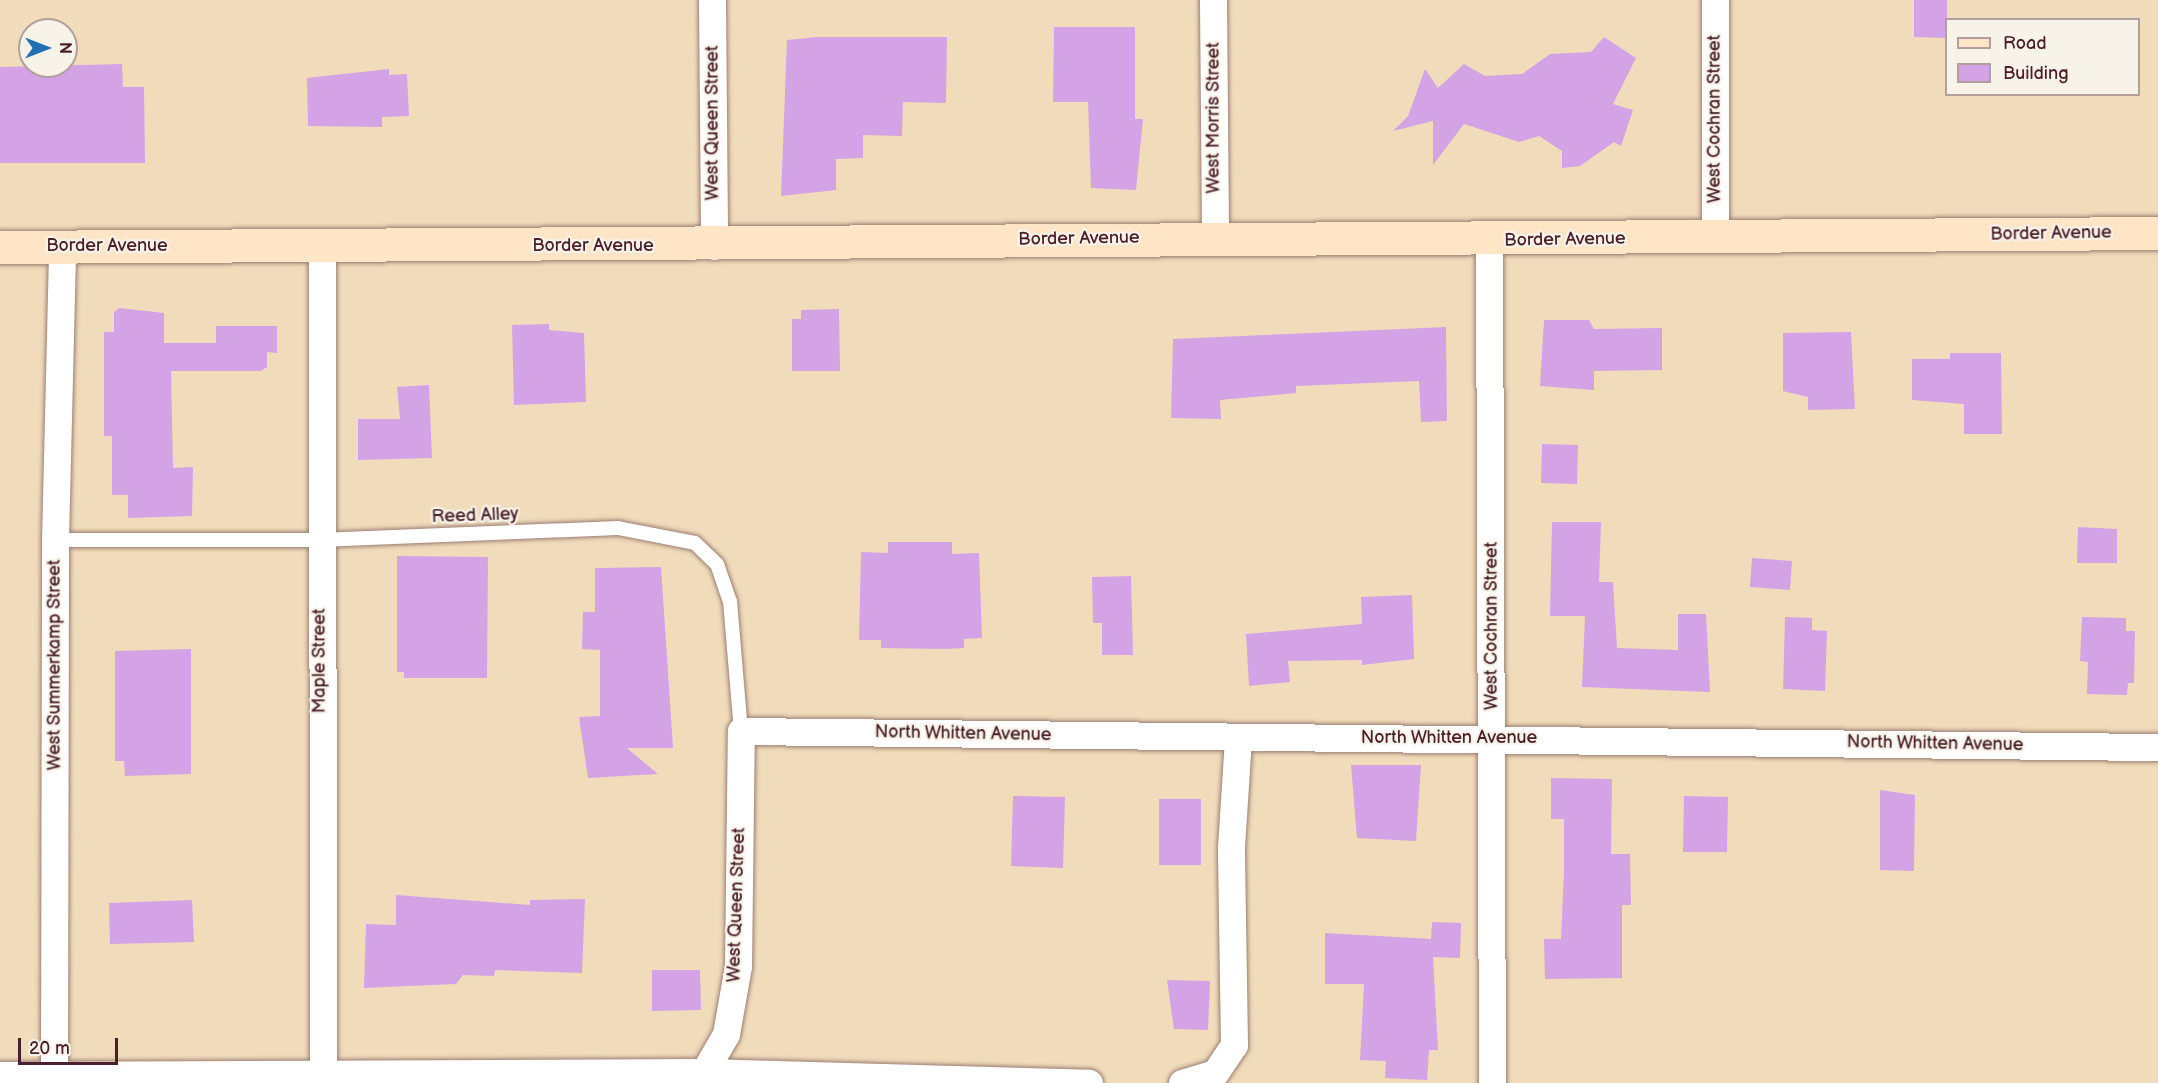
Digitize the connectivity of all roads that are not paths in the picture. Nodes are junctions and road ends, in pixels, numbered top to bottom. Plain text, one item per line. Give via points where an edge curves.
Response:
1 (712, 0) edge
2 (1213, 0) edge
3 (1715, 0) edge
4 (2158, 233) edge
5 (1215, 236) junction
6 (1715, 238) junction
7 (1489, 240) junction
8 (62, 246) junction
9 (322, 246) junction
10 (714, 246) junction
11 (0, 247) edge
12 (55, 540) junction
13 (319, 540) junction
14 (741, 731) junction
15 (1238, 738) junction
16 (1493, 738) junction
17 (2158, 747) edge
18 (704, 1072) junction
19 (0, 1075) edge
20 (323, 1075) junction
21 (55, 1079) edge
22 (1089, 1083) edge
23 (1182, 1083) edge
24 (1492, 1083) edge

1 - 10 street, West Queen Street
2 - 5 street, West Morris Street
3 - 6 street, West Cochran Street
4 - 6 street, Border Avenue
5 - 7 street, Border Avenue
5 - 10 street, Border Avenue
6 - 7 street, Border Avenue
7 - 16 street, West Cochran Street
8 - 9 street, Border Avenue
8 - 11 street, Border Avenue
8 - 12 street, West Summerkamp Street
9 - 10 street, Border Avenue
9 - 13 street, Maple Street
12 - 13 lane, Reed Alley
12 - 21 street, West Summerkamp Street
13 - 14 lane, Reed Alley via 618,528 695,543 717,564 730,601
13 - 20 street, Maple Street
14 - 15 street, North Whitten Avenue
14 - 18 street, West Queen Street via 738,966 726,1034
15 - 16 street, North Whitten Avenue
15 - 23 street via 1231,847 1234,1045 1215,1073
16 - 17 street, North Whitten Avenue
16 - 24 street, West Cochran Street
18 - 20 street
18 - 22 street
19 - 21 street
20 - 21 street

